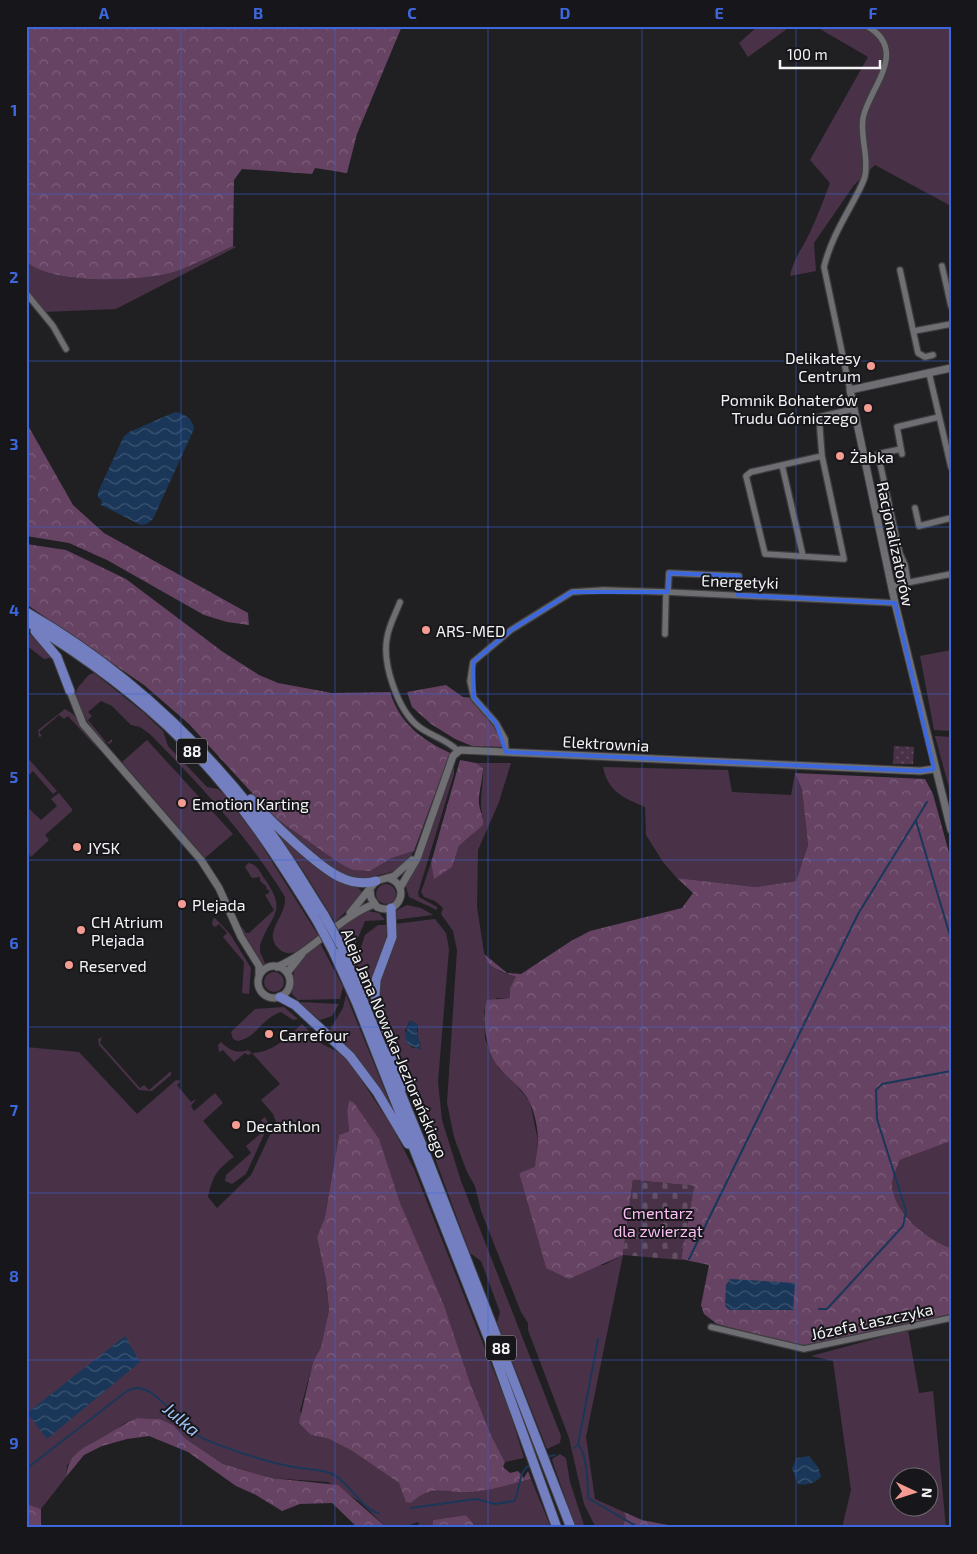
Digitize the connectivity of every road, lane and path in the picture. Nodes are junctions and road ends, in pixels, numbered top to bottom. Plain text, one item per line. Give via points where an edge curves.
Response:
1 (867, 26) edge
2 (942, 266) dead end
3 (900, 270) dead end
4 (26, 293) edge
5 (951, 306) edge
6 (951, 324) edge
7 (914, 331) junction
8 (66, 349) dead end
9 (933, 355) dead end
10 (951, 368) edge
11 (929, 373) junction
12 (850, 390) junction
13 (853, 409) junction
14 (939, 417) junction
15 (949, 450) edge
16 (822, 456) junction
17 (782, 465) junction
18 (951, 467) edge
19 (915, 508) dead end
20 (951, 518) edge
21 (803, 556) junction
22 (951, 574) edge
23 (908, 582) junction
24 (891, 586) junction
25 (667, 592) junction
26 (738, 595) junction
27 (400, 602) dead end
28 (895, 603) junction
29 (26, 612) edge
30 (26, 622) edge
31 (664, 634) dead end
32 (70, 690) joint
33 (188, 735) junction
34 (458, 751) junction
35 (506, 752) junction
36 (934, 769) junction
37 (951, 830) edge
38 (419, 850) junction
39 (380, 880) junction
40 (400, 888) junction
41 (370, 890) junction
42 (374, 904) junction
43 (391, 908) junction
44 (320, 918) junction
45 (346, 918) junction
46 (308, 948) junction
47 (277, 967) junction
48 (346, 969) junction
49 (287, 973) junction
50 (259, 975) junction
51 (280, 997) junction
52 (425, 1164) junction
53 (951, 1318) edge
54 (711, 1327) dead end
55 (557, 1528) edge
56 (571, 1528) edge

1 - 12 street, Racjonalizatorów via 883,43 886,63 863,119 864,181 828,248 824,267
2 - 5 street
3 - 7 street
4 - 8 street via 53,326
6 - 7 street
7 - 9 street via 918,353 925,357
10 - 11 street
11 - 12 street
11 - 14 street
12 - 13 street, Racjonalizatorów
13 - 16 street via 819,417
13 - 24 street, Racjonalizatorów
14 - 15 street
14 - 23 street via 896,427 902,452 878,454
15 - 18 street
16 - 17 street
16 - 21 street via 844,559
17 - 21 street
17 - 21 street via 746,476 765,554
19 - 20 street via 919,526
22 - 23 street
23 - 24 street
24 - 28 street, Racjonalizatorów
25 - 26 street, Energetyki
25 - 26 street via 669,573 738,576
25 - 31 street
25 - 35 street, Energetyki via 572,592 511,630 473,662 470,681 474,698 496,723 505,739
26 - 28 street, Energetyki
27 - 34 street via 387,638 389,664 397,694 408,714 427,732
28 - 36 street, Racjonalizatorów
29 - 33 main road, Aleja Jana Nowaka-Jeziorańskiego / 88 via 100,660
30 - 32 main road via 57,656
30 - 44 main road, Aleja Jana Nowaka-Jeziorańskiego / 88 via 125,690 184,742 258,830
32 - 50 street via 83,724 202,860 259,966
33 - 39 main road via 258,808 326,869 350,881 368,883
33 - 44 main road, Aleja Jana Nowaka-Jeziorańskiego / 88 via 271,833
34 - 35 street, Elektrownia
34 - 38 street
35 - 36 street, Elektrownia via 920,771
36 - 37 street, Racjonalizatorów
38 - 39 street via 402,871
38 - 40 street
39 - 40 street via 394,880
39 - 41 street
40 - 43 street via 401,898
41 - 42 street
41 - 45 street
42 - 43 street via 380,908
42 - 45 street
43 - 52 main road via 392,937 376,980 375,996
44 - 48 main road, Aleja Jana Nowaka-Jeziorańskiego / 88, bridge
45 - 46 street
46 - 47 street
46 - 49 street
47 - 49 street
47 - 50 street via 264,969
48 - 52 main road, Aleja Jana Nowaka-Jeziorańskiego / 88 via 357,1004
48 - 52 main road, Aleja Jana Nowaka-Jeziorańskiego / 88 via 362,995
49 - 51 street via 288,989
50 - 51 street via 258,986 262,993 271,998
51 - 52 main road via 295,1005 350,1056
52 - 55 main road, Aleja Jana Nowaka-Jeziorańskiego / 88
52 - 56 main road, Aleja Jana Nowaka-Jeziorańskiego / 88
53 - 54 street, Józefa Łaszczyka via 804,1349

